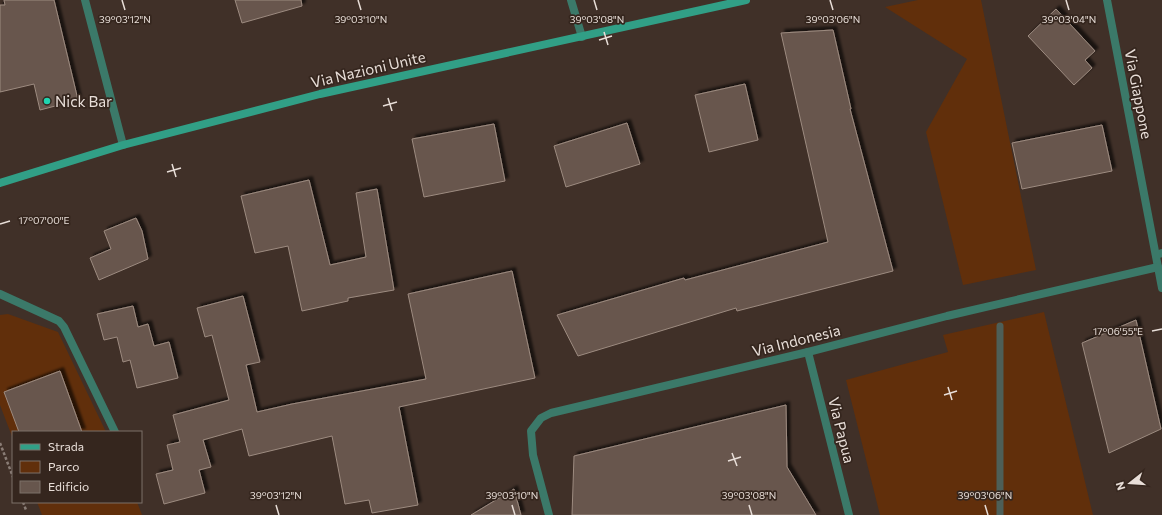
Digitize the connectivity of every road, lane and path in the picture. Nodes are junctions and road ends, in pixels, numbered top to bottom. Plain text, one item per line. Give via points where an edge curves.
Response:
1 (85, 0) edge
2 (571, 0) edge
3 (746, 0) edge
4 (1107, 0) edge
5 (582, 37) junction
6 (123, 145) junction
7 (0, 183) edge
8 (1159, 254) edge
9 (1158, 267) junction
10 (1162, 288) edge
11 (0, 294) edge
12 (808, 352) junction
13 (115, 431) edge
14 (0, 443) edge
15 (12, 474) edge
16 (23, 503) edge
17 (26, 510) dead end
18 (549, 515) edge
19 (849, 515) edge

1 - 6 street
2 - 5 street
3 - 5 street, Via Nazioni Unite
4 - 8 street, Via Giappone
5 - 6 street, Via Nazioni Unite via 320,94
6 - 7 street, Via Nazioni Unite
8 - 9 street, Via Giappone
9 - 10 street, Via Giappone
9 - 12 street, Via Indonesia via 947,316
11 - 13 street via 59,321
12 - 18 street, Via Indonesia via 562,410 541,418 531,431
12 - 19 street, Via Papua
14 - 15 path
16 - 17 path

